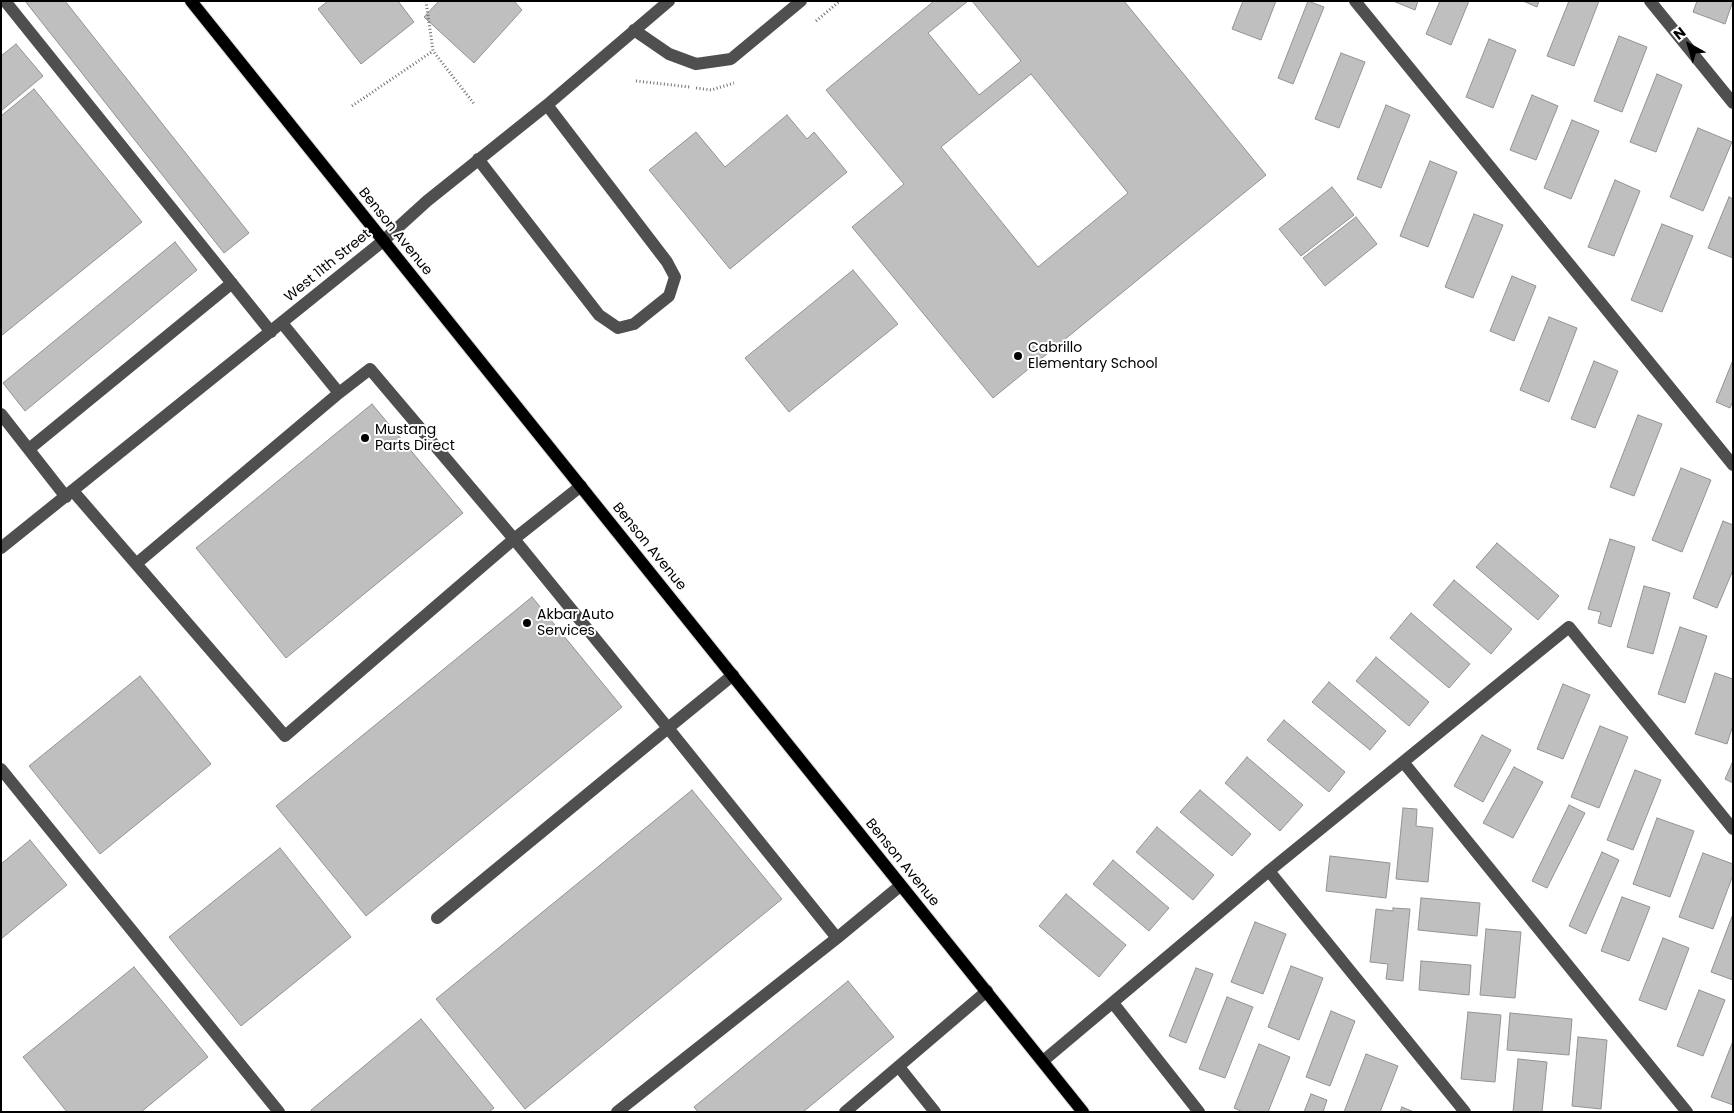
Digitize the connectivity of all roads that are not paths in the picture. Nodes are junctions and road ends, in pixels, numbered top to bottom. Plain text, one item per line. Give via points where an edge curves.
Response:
1 (5, 1) edge
2 (191, 1) edge
3 (669, 1) edge
4 (801, 1) edge
5 (1355, 1) edge
6 (1650, 1) edge
7 (634, 30) junction
8 (1733, 103) edge
9 (547, 105) junction
10 (478, 159) junction
11 (383, 241) junction
12 (232, 283) junction
13 (282, 323) junction
14 (271, 332) junction
15 (339, 393) junction
16 (1, 414) edge
17 (29, 449) junction
18 (1733, 465) edge
19 (581, 486) junction
20 (70, 494) junction
21 (514, 539) junction
22 (1, 548) edge
23 (136, 564) junction
24 (733, 675) junction
25 (668, 728) junction
26 (1404, 763) junction
27 (1, 769) edge
28 (1733, 828) edge
29 (1269, 872) junction
30 (900, 886) junction
31 (437, 918) dead end
32 (837, 938) junction
33 (987, 991) junction
34 (1113, 1004) junction
35 (1043, 1061) junction
36 (899, 1067) junction
37 (279, 1112) edge
38 (616, 1112) edge
39 (845, 1112) edge
40 (935, 1112) edge
41 (1084, 1112) edge
42 (1199, 1112) edge
43 (1465, 1112) edge
44 (1687, 1112) edge

1 - 12 street
2 - 11 main road, Benson Avenue
3 - 7 street, West 11th Street
4 - 7 street via 731,59 696,64 669,54
5 - 18 street
6 - 8 street
7 - 9 street, West 11th Street
9 - 10 street, West 11th Street
9 - 10 street via 676,278 669,296 634,324 618,328 600,315
10 - 11 street, West 11th Street
11 - 13 street, West 11th Street
11 - 19 main road, Benson Avenue
12 - 14 street
12 - 17 street
13 - 14 street, West 11th Street
13 - 15 street
14 - 20 street, West 11th Street
15 - 21 street via 370,369
15 - 23 street
16 - 17 street
17 - 20 street
19 - 21 street
19 - 24 main road, Benson Avenue
20 - 22 street, West 11th Street
20 - 23 street
21 - 23 street via 285,736
21 - 25 street
24 - 25 street
24 - 30 main road, Benson Avenue
25 - 31 street
25 - 32 street
26 - 28 street via 1569,627
26 - 29 street
26 - 44 street
27 - 37 street
29 - 34 street
29 - 43 street
30 - 32 street
30 - 33 main road, Benson Avenue
32 - 38 street
33 - 35 main road, Benson Avenue
33 - 36 street
34 - 35 street
34 - 42 street
35 - 41 main road, Benson Avenue
36 - 39 street
36 - 40 street

